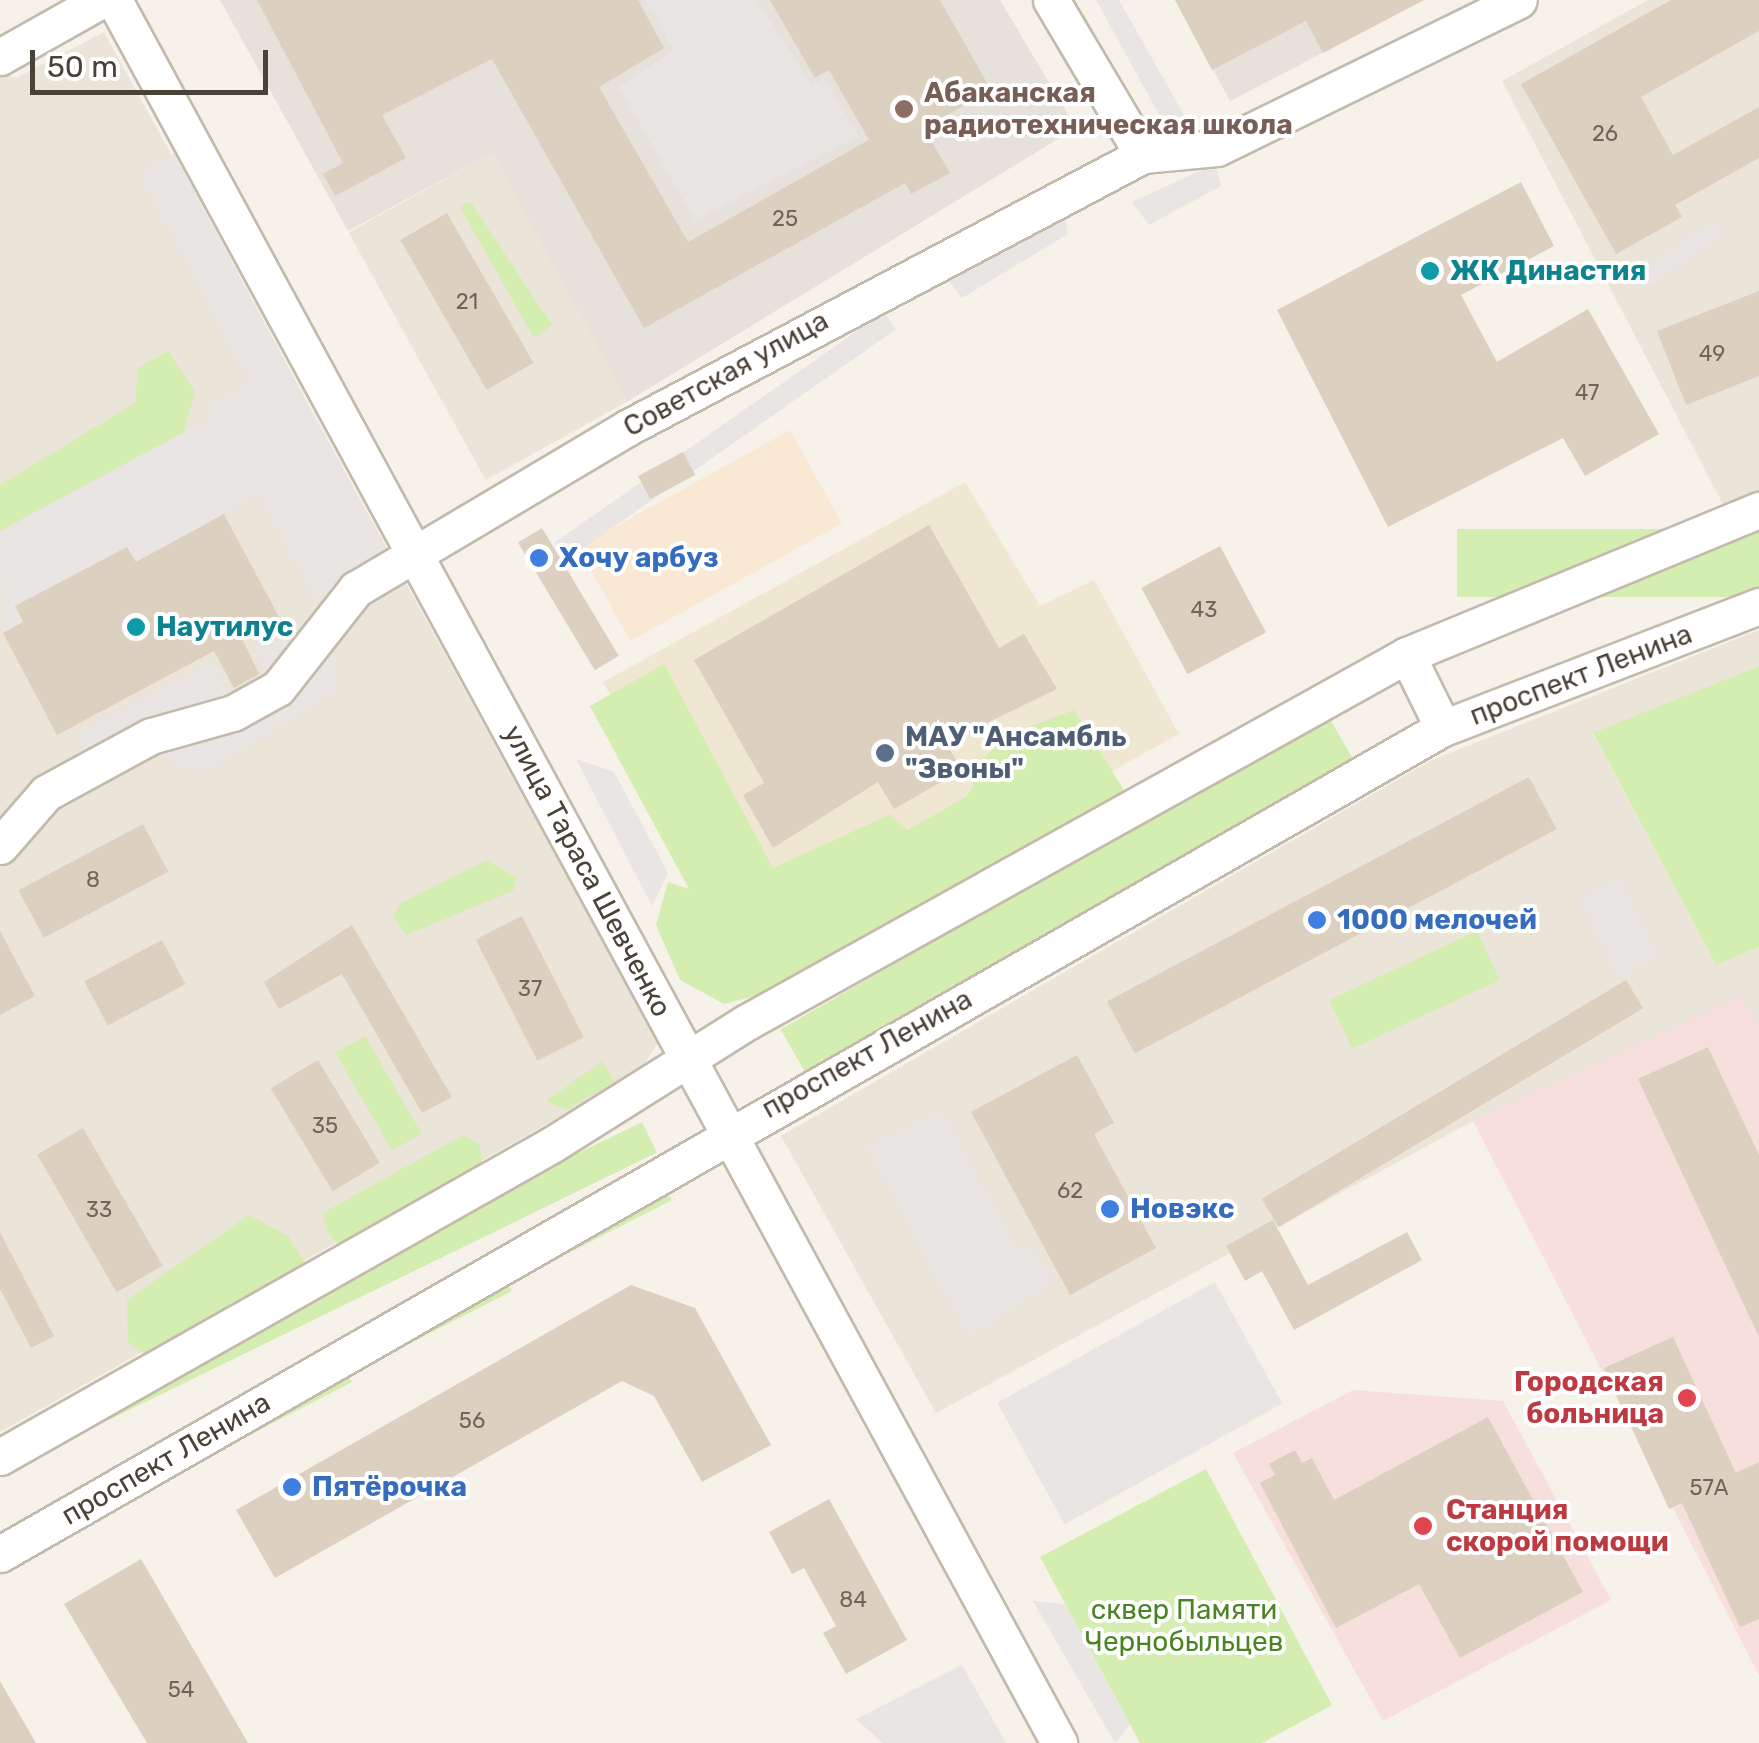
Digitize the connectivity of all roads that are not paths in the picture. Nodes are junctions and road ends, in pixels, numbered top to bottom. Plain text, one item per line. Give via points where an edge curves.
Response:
1 (101, 0) edge
2 (114, 0) edge
3 (1051, 0) edge
4 (1520, 0) edge
5 (0, 56) edge
6 (1143, 155) junction
7 (1759, 510) edge
8 (415, 558) junction
9 (1759, 606) edge
10 (1407, 655) junction
11 (1443, 728) junction
12 (0, 846) edge
13 (686, 1057) junction
14 (728, 1133) junction
15 (0, 1457) edge
16 (0, 1554) edge
17 (1059, 1743) edge

1 - 5 street
2 - 8 street, улица Тараса Шевченко
3 - 6 street
4 - 6 street, Советская улица via 1218,148
6 - 8 street, Советская улица via 897,278
7 - 10 street
8 - 12 street, Советская улица via 356,590 278,688 233,713 151,736 46,793
8 - 13 street, улица Тараса Шевченко
9 - 11 street, проспект Ленина
10 - 11 street
10 - 13 street
11 - 14 street, проспект Ленина
13 - 14 street, улица Тараса Шевченко
13 - 15 street via 553,1144
14 - 16 street, проспект Ленина
14 - 17 street, улица Тараса Шевченко

